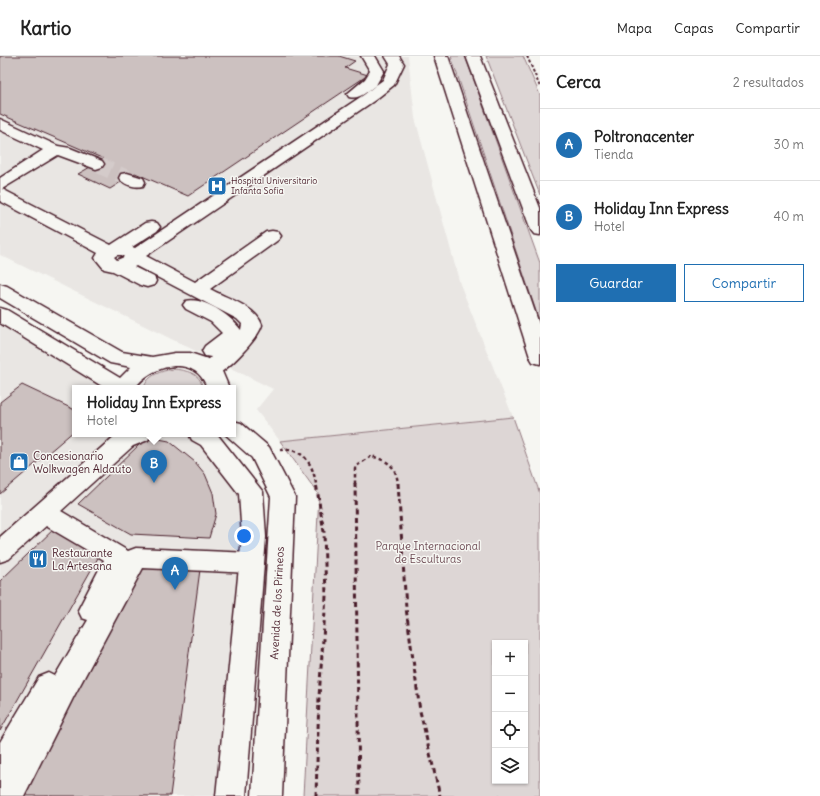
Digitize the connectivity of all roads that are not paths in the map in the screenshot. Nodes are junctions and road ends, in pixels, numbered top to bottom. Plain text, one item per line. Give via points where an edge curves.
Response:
1 (368, 56) edge
2 (392, 56) edge
3 (441, 56) edge
4 (473, 56) edge
5 (0, 124) edge
6 (56, 150) junction
7 (96, 164) tunnel mouth
8 (0, 185) edge
9 (0, 194) edge
10 (540, 230) edge
11 (272, 236) dead end
12 (119, 256) junction
13 (0, 290) edge
14 (196, 290) junction
15 (0, 314) edge
16 (540, 357) edge
17 (151, 364) junction
18 (208, 374) edge
19 (118, 385) edge
20 (125, 385) edge
21 (236, 432) edge
22 (129, 437) edge
23 (205, 437) edge
24 (44, 513) junction
25 (0, 552) edge
26 (251, 563) junction
27 (0, 769) edge
28 (8, 796) edge
29 (230, 796) edge
30 (267, 796) edge

1 - 12 main road via 377,71 371,82
2 - 12 main road via 396,64 389,82 375,94
3 - 16 main road
4 - 10 main road
5 - 6 main road
6 - 7 main road
6 - 8 main road
9 - 12 main road
11 - 14 main road
12 - 14 main road
12 - 18 main road via 218,318 228,327 232,334
13 - 17 main road via 117,358
14 - 18 main road via 244,315 252,322 244,339
15 - 19 main road
17 - 18 main road via 177,360
17 - 20 main road via 136,372
21 - 30 main road, Avenida de los Pirineos via 261,453 283,497
22 - 24 main road
23 - 26 main road via 251,492 254,537
24 - 25 main road
24 - 27 main road via 118,556 72,647
26 - 28 main road via 136,558 64,687
26 - 29 main road

